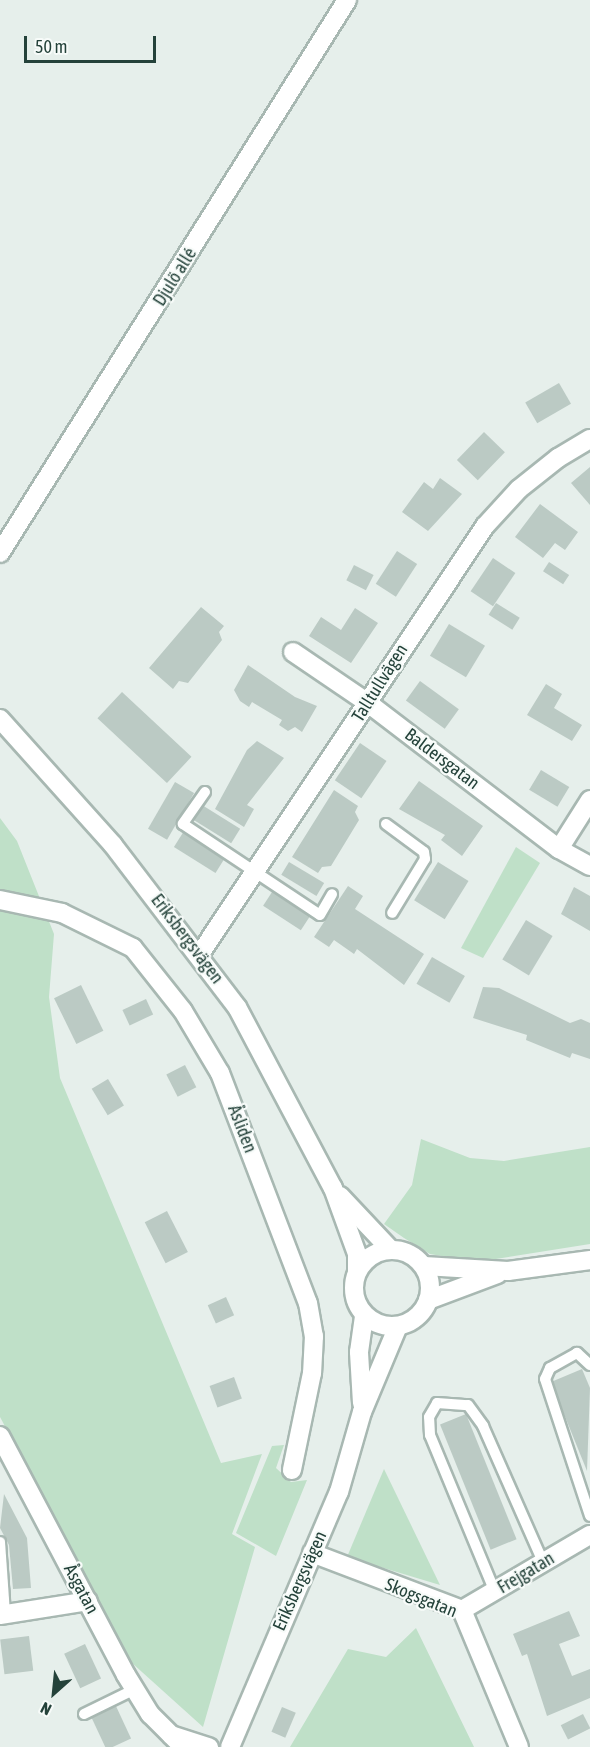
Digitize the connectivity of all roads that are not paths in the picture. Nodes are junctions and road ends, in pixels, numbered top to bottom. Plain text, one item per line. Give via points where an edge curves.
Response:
1 (347, 0) edge
2 (590, 439) edge
3 (0, 553) edge
4 (293, 652) dead end
5 (368, 703) junction
6 (0, 718) edge
7 (205, 792) dead end
8 (590, 800) edge
9 (386, 824) dead end
10 (560, 849) junction
11 (590, 866) edge
12 (257, 873) junction
13 (332, 894) dead end
14 (0, 900) edge
15 (392, 913) dead end
16 (200, 954) junction
17 (333, 1188) junction
18 (390, 1249) junction
19 (590, 1260) edge
20 (424, 1266) junction
21 (357, 1270) junction
22 (508, 1271) junction
23 (428, 1300) junction
24 (364, 1315) junction
25 (398, 1326) junction
26 (590, 1365) edge
27 (362, 1412) junction
28 (0, 1436) edge
29 (292, 1470) dead end
30 (590, 1516) edge
31 (590, 1535) edge
32 (0, 1542) edge
33 (312, 1553) junction
34 (543, 1562) junction
35 (495, 1592) junction
36 (88, 1601) junction
37 (462, 1610) junction
38 (2, 1615) edge
39 (135, 1689) junction
40 (84, 1714) dead end
41 (177, 1741) edge
42 (209, 1747) edge
43 (230, 1747) edge
44 (519, 1747) edge

1 - 3 street, Djulö allé
2 - 5 street, Talltullvägen via 519,489 484,526 432,599
4 - 5 street, Baldersgatan
5 - 10 street, Baldersgatan
5 - 12 street, Talltullvägen
6 - 16 street, Eriksbergsvägen via 113,845
7 - 12 lane via 183,824
8 - 10 street
9 - 15 lane via 424,852 425,859
10 - 11 street, Baldersgatan
12 - 13 lane via 320,915
12 - 16 street, Talltullvägen
14 - 29 street, Åsliden via 62,914 133,948 170,993 220,1073 310,1314 312,1373
16 - 17 street, Eriksbergsvägen via 259,1044
17 - 18 street, Eriksbergsvägen
17 - 21 street, Eriksbergsvägen via 357,1254
18 - 20 street via 410,1254
18 - 21 street via 369,1256
19 - 22 street
20 - 22 street
20 - 23 street via 430,1283
21 - 24 street via 353,1288
22 - 23 street
23 - 25 street via 414,1318
24 - 25 street via 381,1325
24 - 27 street, Eriksbergsvägen via 359,1352
25 - 27 street, Eriksbergsvägen
26 - 30 lane via 577,1353 550,1368 545,1379
27 - 33 street, Eriksbergsvägen via 339,1492
28 - 36 street, Åsgatan
31 - 34 street, Frejgatan
32 - 38 lane via 5,1562
33 - 37 street, Skogsgatan
33 - 43 street, Eriksbergsvägen
34 - 35 street, Frejgatan
34 - 35 lane via 483,1426 468,1405 438,1403 429,1417 430,1435
35 - 37 street, Frejgatan
36 - 38 street
36 - 39 street, Åsgatan
37 - 44 street, Skogsgatan
39 - 40 lane
39 - 41 street, Åsgatan
41 - 42 street, Åsgatan

